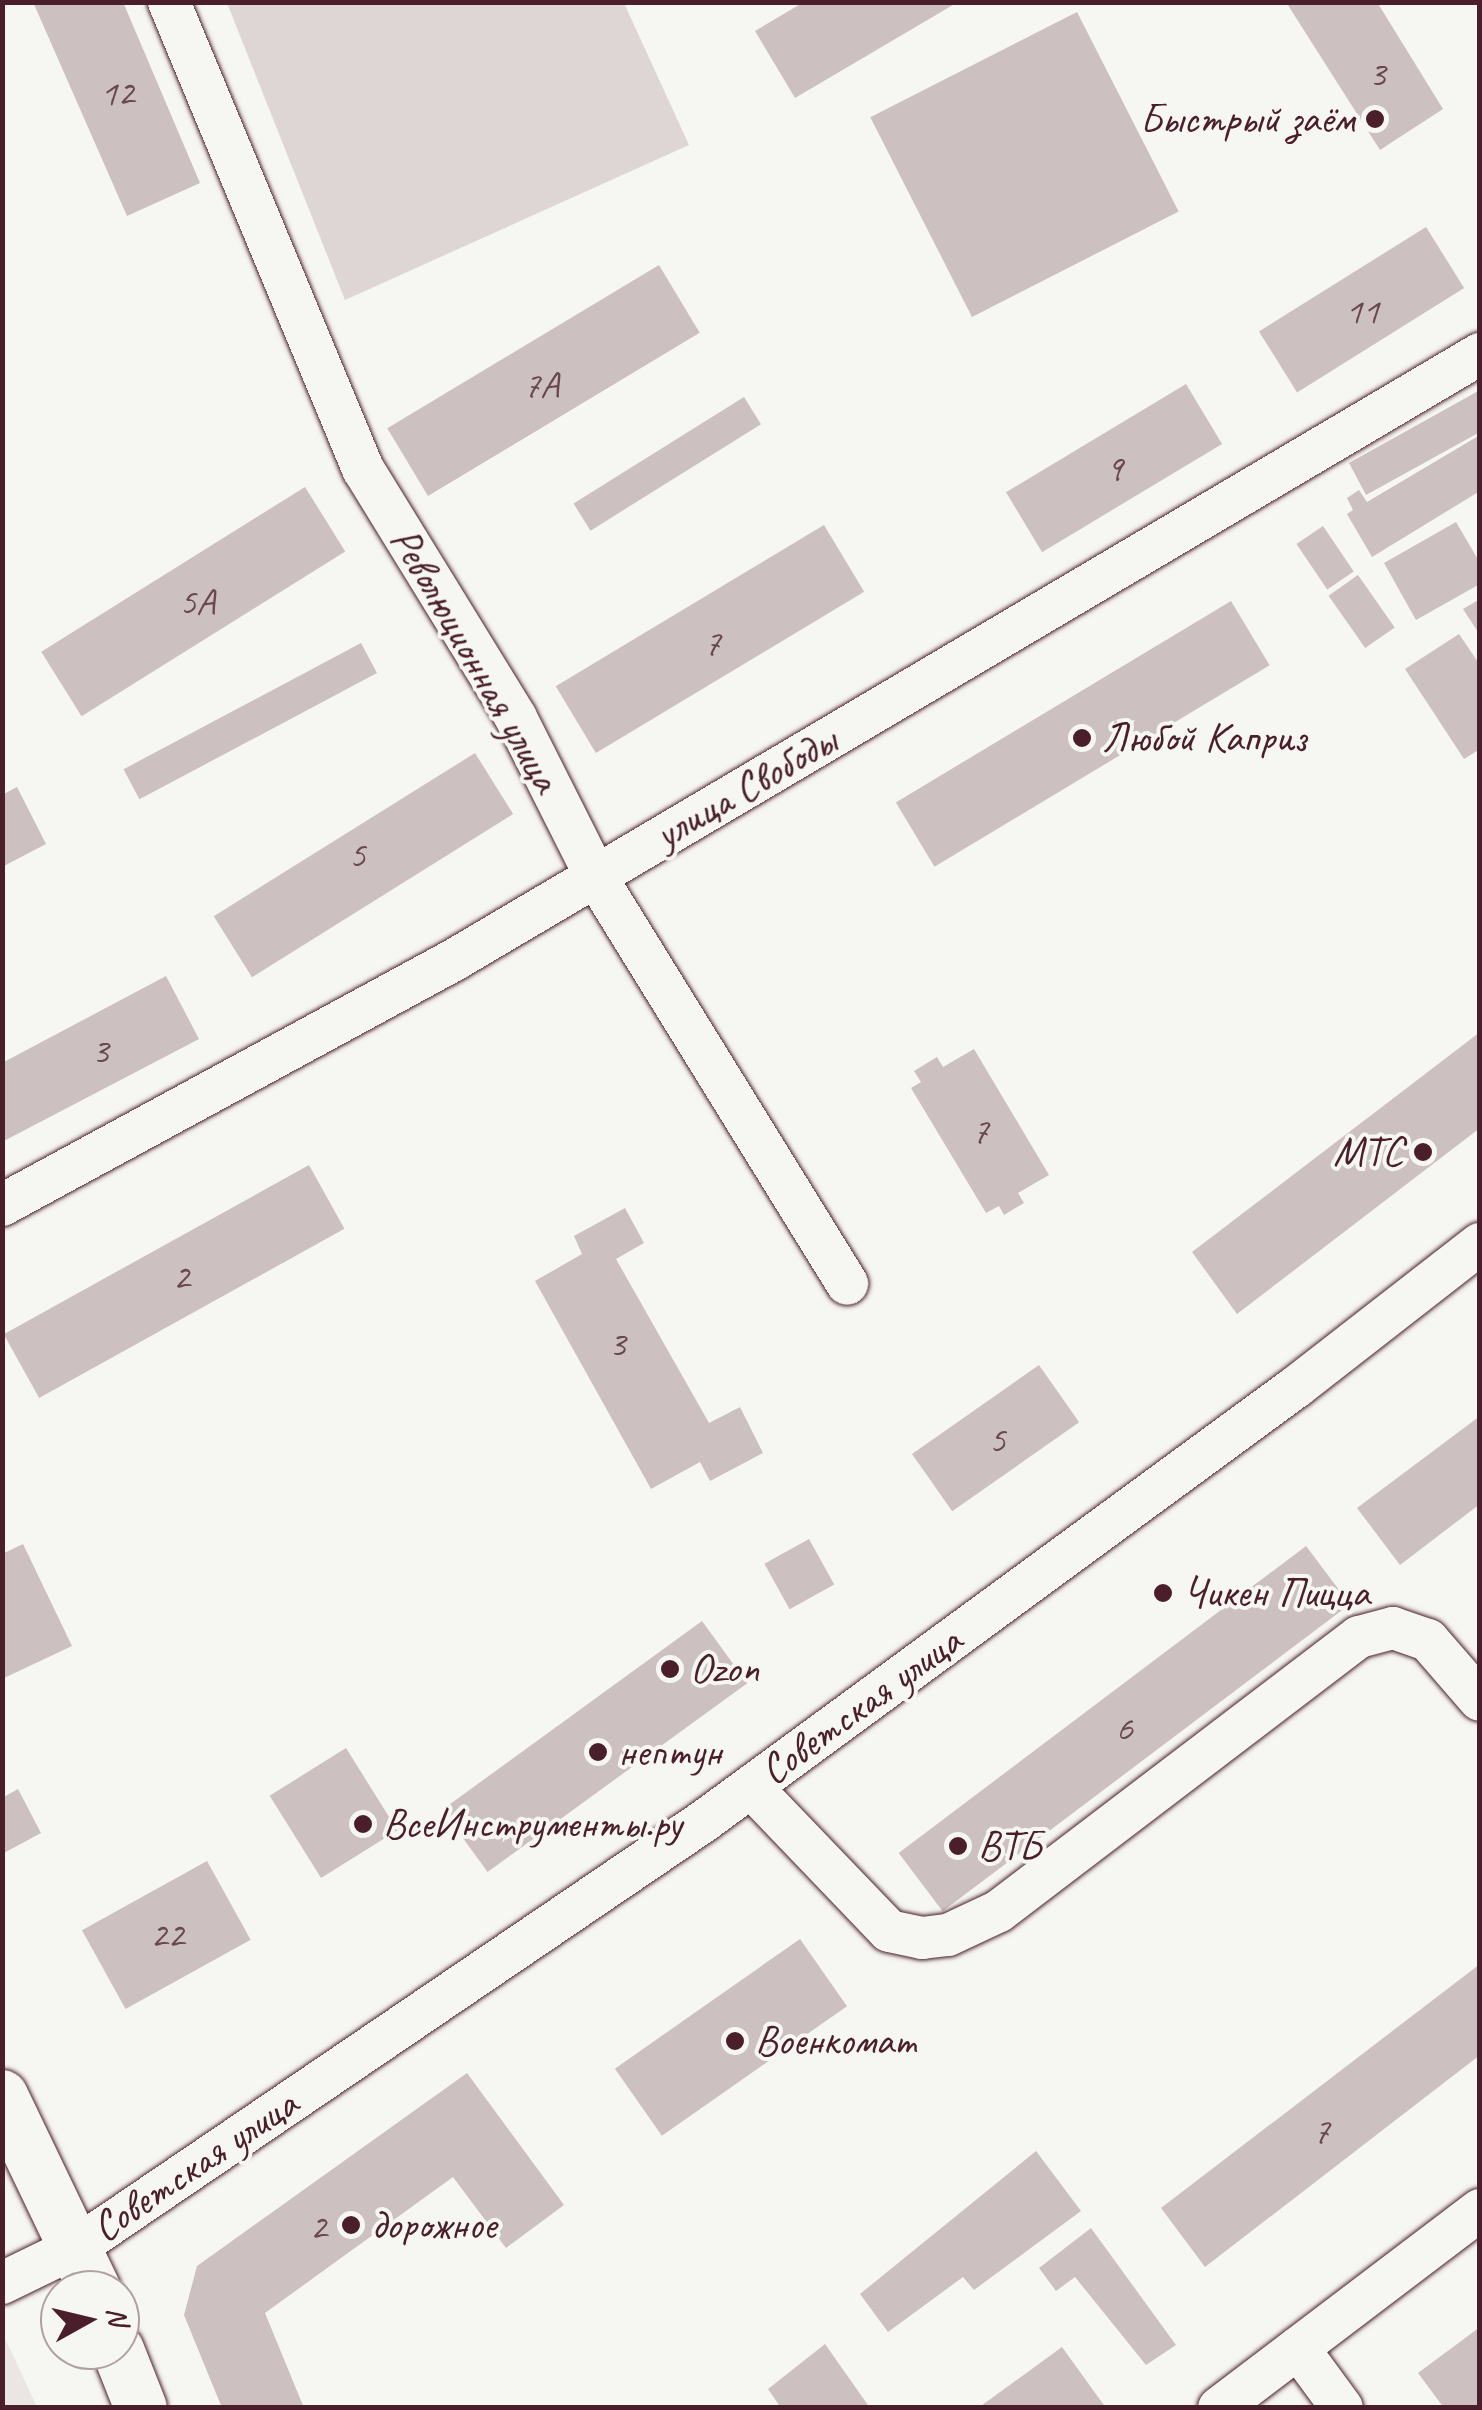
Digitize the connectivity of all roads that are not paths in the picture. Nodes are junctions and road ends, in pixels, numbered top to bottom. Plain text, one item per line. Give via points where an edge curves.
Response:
1 (169, 2) edge
2 (1480, 354) edge
3 (596, 877) junction
4 (2, 1205) edge
5 (1480, 1244) edge
6 (847, 1284) dead end
7 (1480, 1700) edge
8 (751, 1787) junction
9 (2, 2096) edge
10 (1480, 2210) edge
11 (86, 2268) edge
12 (2, 2283) edge
13 (1298, 2348) junction
14 (126, 2370) edge
15 (140, 2408) edge
16 (1219, 2408) edge
17 (1342, 2408) edge

1 - 3 street, Революционная улица via 363,469 516,718
2 - 3 street, улица Свободы
3 - 4 street, улица Свободы
3 - 6 street, Революционная улица
5 - 8 street, Советская улица
7 - 8 street via 1428,1640 1393,1628 1359,1636 999,1911 948,1935 888,1931
8 - 11 street, Советская улица
9 - 11 street
10 - 13 street
11 - 12 street, Советская улица
13 - 16 street
13 - 17 street
14 - 15 street

